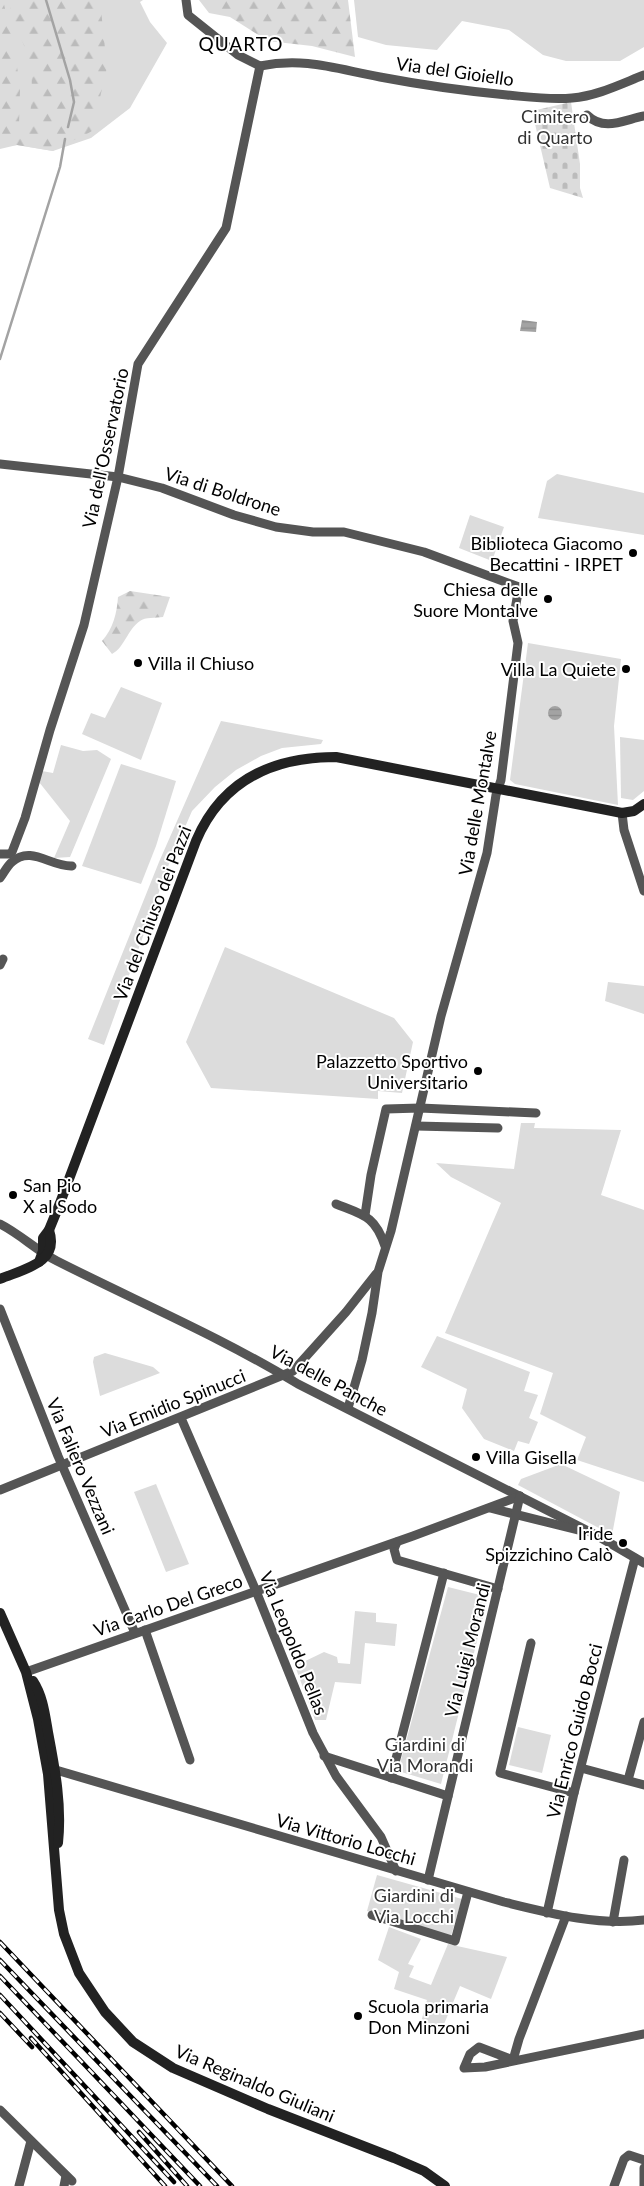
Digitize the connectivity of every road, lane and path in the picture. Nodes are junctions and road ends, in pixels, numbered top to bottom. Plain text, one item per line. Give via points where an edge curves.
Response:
1 (186, 0) edge
2 (260, 66) junction
3 (644, 75) edge
4 (587, 115) dead end
5 (644, 116) edge
6 (0, 464) edge
7 (118, 477) junction
8 (519, 587) joint
9 (498, 788) junction
10 (644, 804) edge
11 (622, 813) junction
12 (0, 854) edge
13 (72, 866) dead end
14 (0, 878) edge
15 (644, 891) edge
16 (420, 1108) junction
17 (536, 1113) dead end
18 (416, 1126) junction
19 (498, 1128) dead end
20 (336, 1204) dead end
21 (365, 1215) junction
22 (0, 1224) edge
23 (385, 1246) junction
24 (45, 1253) junction
25 (378, 1272) junction
26 (0, 1280) edge
27 (0, 1309) edge
28 (285, 1375) junction
29 (348, 1408) junction
30 (182, 1418) junction
31 (62, 1466) junction
32 (0, 1490) edge
33 (520, 1496) junction
34 (490, 1508) junction
35 (515, 1516) junction
36 (596, 1535) junction
37 (397, 1542) junction
38 (635, 1558) junction
39 (644, 1563) edge
40 (444, 1573) junction
41 (498, 1589) junction
42 (256, 1591) junction
43 (0, 1613) edge
44 (145, 1630) junction
45 (135, 1633) junction
46 (531, 1643) dead end
47 (26, 1672) junction
48 (644, 1722) edge
49 (324, 1756) junction
50 (190, 1760) dead end
51 (46, 1761) junction
52 (582, 1768) junction
53 (56, 1770) junction
54 (391, 1778) junction
55 (628, 1780) junction
56 (644, 1785) edge
57 (574, 1793) junction
58 (448, 1796) junction
59 (56, 1859) junction
60 (624, 1860) dead end
61 (396, 1870) junction
62 (428, 1880) junction
63 (468, 1892) junction
64 (547, 1912) junction
65 (372, 1915) dead end
66 (566, 1916) junction
67 (644, 1920) edge
68 (613, 1922) junction
69 (644, 2034) edge
70 (513, 2060) junction
71 (0, 2110) edge
72 (31, 2141) junction
73 (644, 2160) edge
74 (644, 2168) edge
75 (67, 2181) edge
76 (19, 2186) edge
77 (445, 2186) edge
78 (614, 2186) edge
79 (644, 2186) edge

1 - 2 street via 188,15 238,55
2 - 3 street, Via del Gioiello via 327,64 378,77 466,91 551,99 600,92
2 - 7 street, Via dell'Osservatorio via 226,228 138,364
4 - 5 street via 593,121 609,126
6 - 7 street, Via di Boldrone
7 - 8 street, Via di Boldrone via 162,488 276,527 344,532 424,552
7 - 12 street, Via dell'Osservatorio via 84,624 28,810 12,852
8 - 9 street, Via delle Montalve via 513,621 518,643
9 - 11 main road, Via del Chiuso dei Pazzi
9 - 16 street, Via delle Montalve via 488,854 441,1016
9 - 24 main road, Via del Chiuso dei Pazzi via 346,758 319,757 277,764 254,774 230,792 205,822 196,841 50,1230 52,1243
10 - 11 main road via 634,811
11 - 15 street via 624,830
13 - 14 street via 26,855 10,864
16 - 17 street
16 - 18 street, Via delle Montalve
16 - 21 street via 386,1109
18 - 19 street
18 - 23 street, Via delle Montalve via 392,1231
20 - 21 street
21 - 23 street via 380,1229
22 - 24 street, Via delle Panche
23 - 25 street, Via delle Montalve
24 - 26 main road, Via del Chiuso dei Pazzi via 39,1262
24 - 28 street, Via delle Panche
25 - 28 street, Via Emidio Spinucci via 293,1371
25 - 29 street, Via delle Montalve via 362,1360
27 - 31 street, Via Faliero Vezzani
28 - 29 street, Via delle Panche
28 - 30 street, Via Emidio Spinucci
29 - 33 street, Via delle Panche
30 - 31 street, Via Emidio Spinucci
30 - 42 street, Via Leopoldo Pellas
31 - 32 street, Via Emidio Spinucci
31 - 45 street, Via Faliero Vezzani
33 - 34 street, Via Carlo Del Greco
33 - 35 street, Via Luigi Morandi
33 - 36 street, Via delle Panche
34 - 35 street
34 - 37 street, Via Carlo Del Greco
35 - 36 street
35 - 41 street, Via Luigi Morandi
36 - 38 street, Via delle Panche
37 - 40 street via 394,1549 397,1560
37 - 42 street, Via Carlo Del Greco
38 - 39 street, Via delle Panche
38 - 52 street, Via Enrico Guido Bocci
40 - 41 street
40 - 54 street
41 - 58 street, Via Luigi Morandi
42 - 44 street, Via Carlo Del Greco
42 - 49 street, Via Leopoldo Pellas
43 - 47 main road, Via Reginaldo Giuliani
44 - 45 street, Via Carlo Del Greco
44 - 50 street
45 - 47 street, Via Carlo Del Greco
46 - 57 street via 500,1773
47 - 51 main road, Via Reginaldo Giuliani
47 - 53 main road, Via Reginaldo Giuliani via 44,1706
48 - 55 street
49 - 54 street
49 - 61 street, Via Leopoldo Pellas via 381,1837
51 - 53 street, Via Vittorio Locchi
51 - 59 main road, Via Reginaldo Giuliani
52 - 55 street
52 - 57 street, Via Enrico Guido Bocci
53 - 59 main road, Via Reginaldo Giuliani via 59,1830
53 - 61 street, Via Vittorio Locchi
54 - 58 street
55 - 56 street
57 - 64 street, Via Enrico Guido Bocci
58 - 62 street, Via Luigi Morandi
59 - 77 main road, Via Reginaldo Giuliani via 60,1916 74,1964 97,2002 133,2042 184,2074 394,2158 424,2171
60 - 68 street
61 - 62 street, Via Vittorio Locchi
62 - 63 street, Via Vittorio Locchi
63 - 64 street, Via Vittorio Locchi
63 - 65 street via 454,1941
64 - 66 street, Via Vittorio Locchi
66 - 68 street, Via Vittorio Locchi
66 - 70 street
67 - 68 street, Via Vittorio Locchi
69 - 70 street
70 - 70 street via 479,2047 470,2054 464,2068
71 - 72 street
72 - 75 street
72 - 76 street
73 - 78 street via 630,2155 624,2159
74 - 79 street

